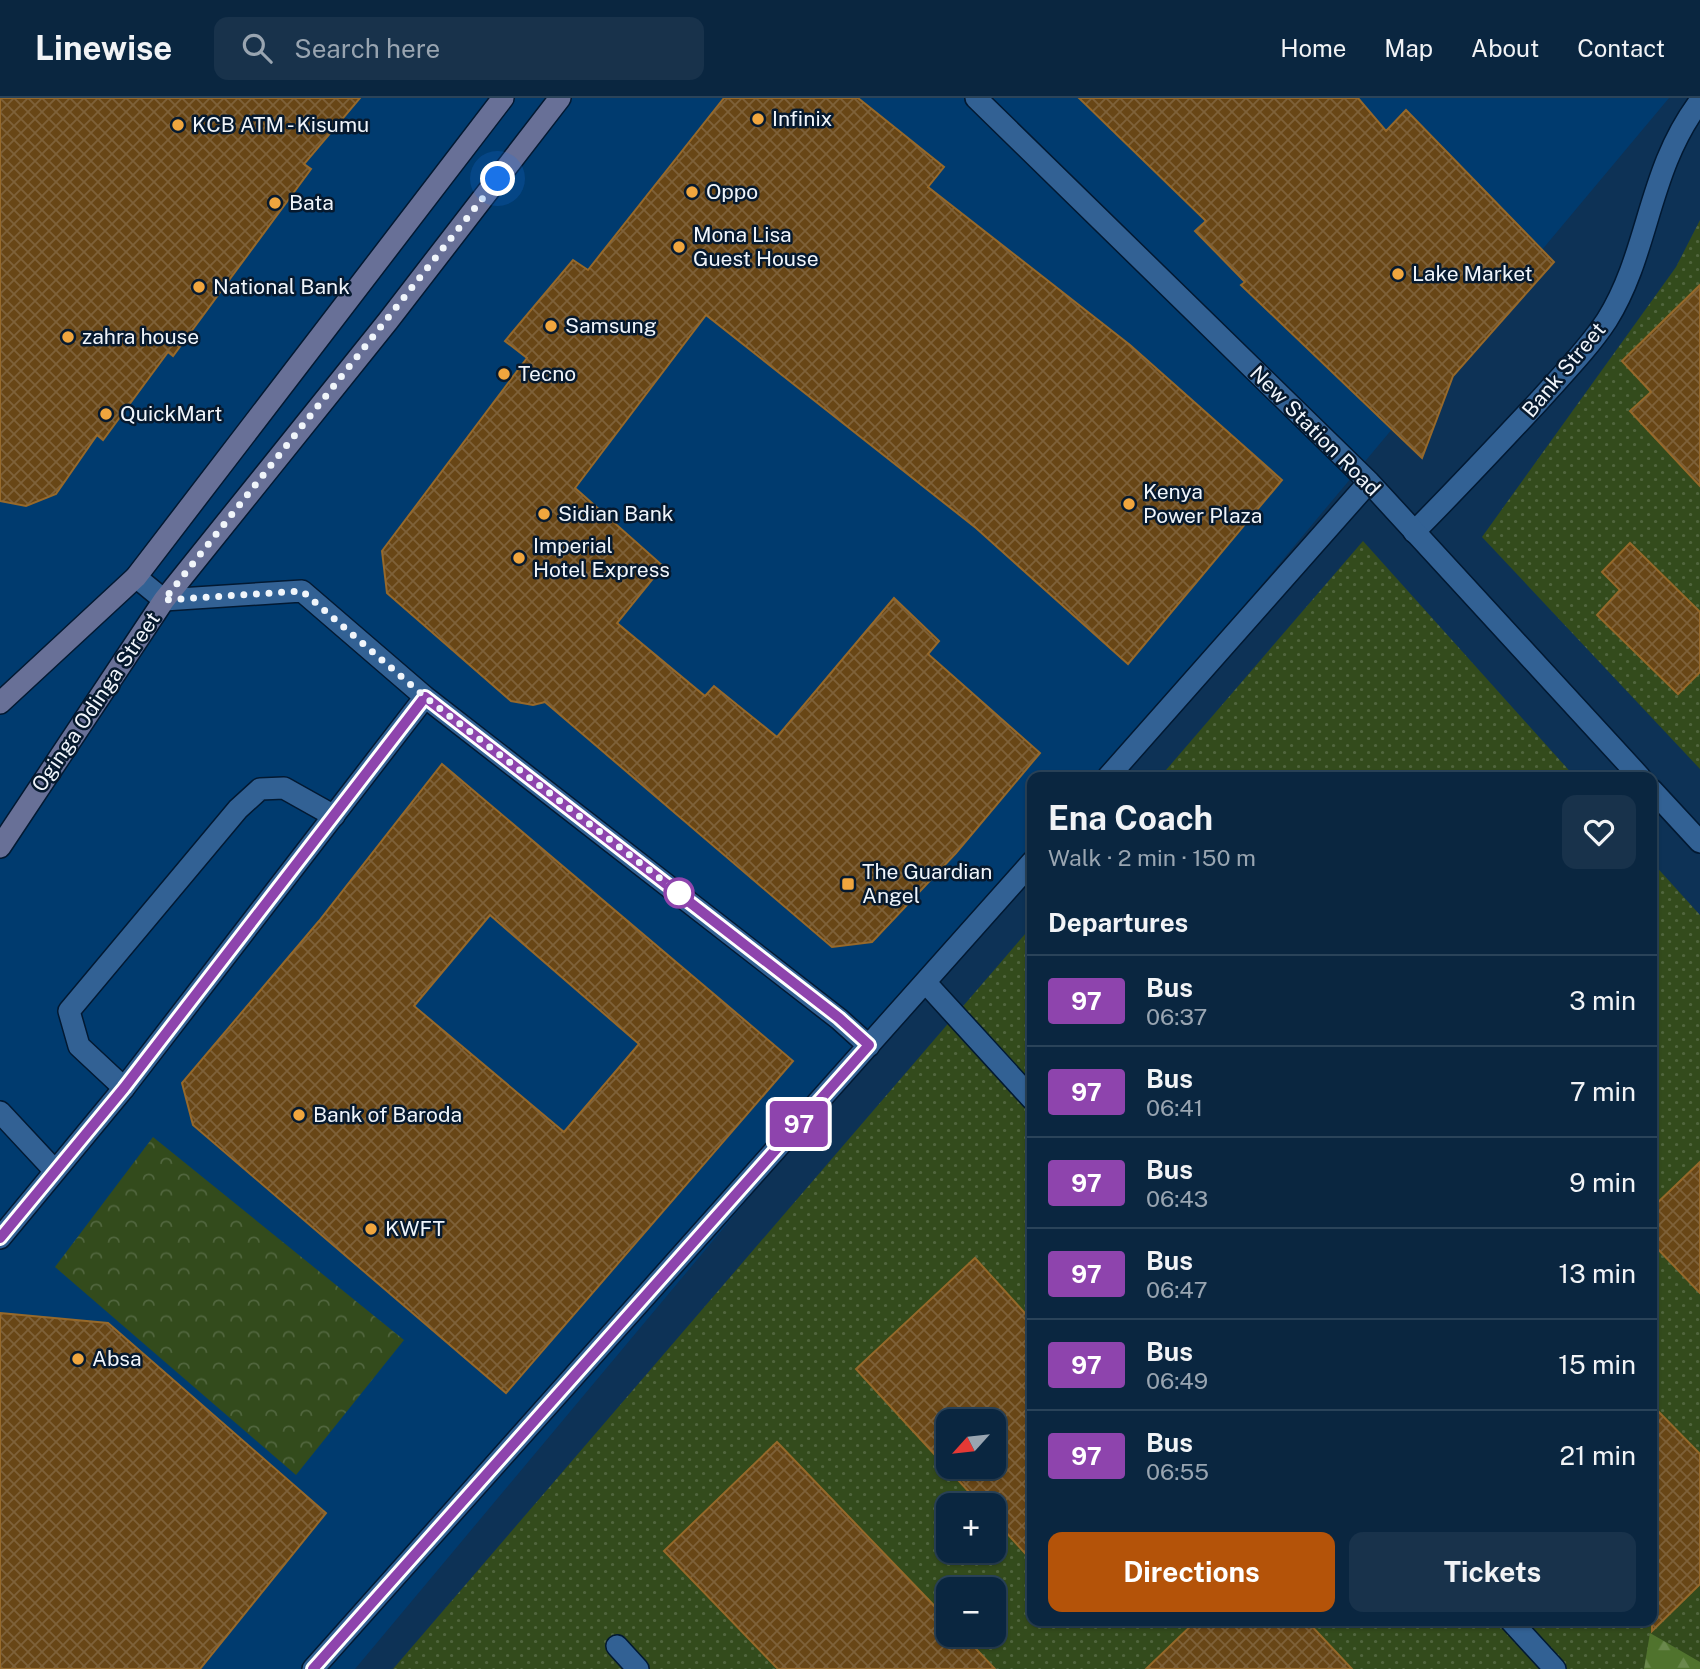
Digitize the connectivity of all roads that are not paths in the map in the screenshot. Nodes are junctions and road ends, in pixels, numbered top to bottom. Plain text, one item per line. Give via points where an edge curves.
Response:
1 (503, 98) edge
2 (560, 98) edge
3 (976, 98) edge
4 (1700, 102) edge
5 (1369, 482) junction
6 (1414, 532) junction
7 (136, 577) junction
8 (164, 600) junction
9 (425, 697) junction
10 (0, 703) edge
11 (1112, 772) edge
12 (1635, 772) edge
13 (1657, 795) edge
14 (334, 816) junction
15 (1700, 842) edge
16 (0, 847) edge
17 (1027, 868) edge
18 (926, 983) junction
19 (869, 1045) junction
20 (124, 1088) junction
21 (1027, 1094) edge
22 (0, 1112) edge
23 (55, 1171) junction
24 (0, 1238) edge
25 (1516, 1626) edge
26 (617, 1646) dead end
27 (313, 1669) edge
28 (638, 1669) edge
29 (1555, 1669) edge

1 - 7 main road, Oginga Odinga Street
2 - 8 main road, Oginga Odinga Street
3 - 5 street, New Station Road
4 - 6 street, Bank Street via 1679,128 1629,272 1607,319 1561,377
5 - 6 street, New Station Road
5 - 11 street
6 - 12 street, New Station Road
7 - 8 street
7 - 10 main road, Oginga Odinga Street
8 - 9 street via 302,591
8 - 16 main road, Oginga Odinga Street
9 - 14 street
9 - 19 street
13 - 15 street
14 - 20 street
14 - 20 street via 284,788 260,789 238,808 69,1011 79,1045
17 - 18 street
18 - 19 street
18 - 21 street
19 - 27 street
20 - 23 street
22 - 23 street
23 - 24 street
25 - 29 street
26 - 28 street

